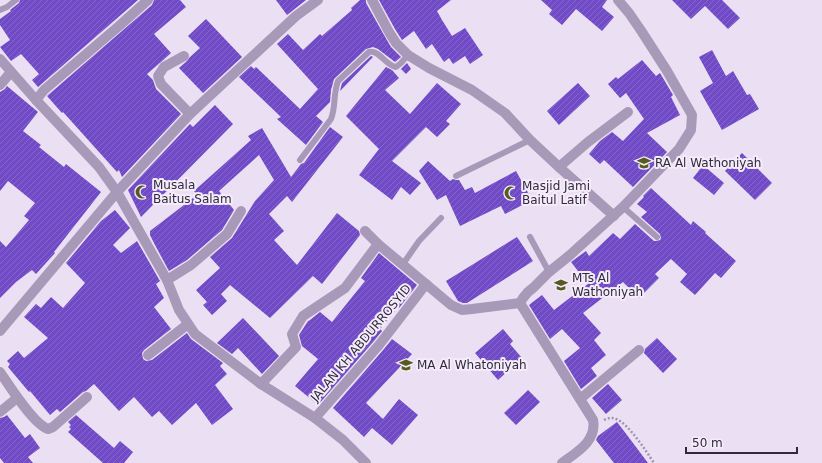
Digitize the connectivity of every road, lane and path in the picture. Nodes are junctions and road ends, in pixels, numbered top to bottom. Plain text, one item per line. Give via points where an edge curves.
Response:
1 (16, 0) edge
2 (148, 0) edge
3 (318, 0) edge
4 (618, 0) edge
5 (373, 2) edge
6 (0, 10) edge
7 (408, 55) junction
8 (184, 56) dead end
9 (0, 59) edge
10 (11, 72) junction
11 (0, 85) edge
12 (36, 100) junction
13 (628, 112) dead end
14 (190, 114) junction
15 (530, 140) junction
16 (300, 160) dead end
17 (559, 168) junction
18 (456, 176) dead end
19 (117, 192) junction
20 (623, 207) junction
21 (241, 211) dead end
22 (614, 216) junction
23 (441, 218) dead end
24 (364, 231) dead end
25 (657, 236) dead end
26 (530, 237) dead end
27 (378, 244) junction
28 (403, 264) junction
29 (548, 272) junction
30 (166, 280) junction
31 (426, 284) junction
32 (520, 303) junction
33 (188, 324) junction
34 (0, 331) edge
35 (639, 350) dead end
36 (148, 355) dead end
37 (0, 372) edge
38 (261, 384) junction
39 (87, 397) dead end
40 (18, 398) junction
41 (580, 399) junction
42 (0, 412) edge
43 (315, 418) junction
44 (594, 427) junction
45 (366, 463) edge
46 (562, 463) edge
47 (654, 463) edge

1 - 6 lane
2 - 12 street via 44,90
3 - 14 street via 296,16
4 - 20 street via 642,32 692,115 691,130 679,149
5 - 7 street via 396,42
7 - 15 street via 472,90 505,113
7 - 16 lane via 396,67 376,53 369,52 338,81 331,120
8 - 14 street via 164,67 158,76 161,84
9 - 10 street
10 - 11 street
10 - 12 street
12 - 19 street via 99,167
13 - 17 street
14 - 19 street
15 - 17 street
15 - 18 lane
17 - 22 street
19 - 30 street
19 - 34 street
20 - 22 street
20 - 25 lane
21 - 30 street via 227,234 191,265
22 - 29 street
23 - 28 lane via 419,241
24 - 27 street
26 - 29 lane
27 - 28 street
27 - 38 street via 345,288 303,316 292,334 296,347
28 - 31 street
29 - 32 street
30 - 33 street
31 - 32 street via 462,310
31 - 43 street, JALAN KH ABDURROSYID via 379,345
32 - 41 street
33 - 36 street
33 - 38 street via 195,334
35 - 41 street
37 - 40 street
38 - 43 street
39 - 40 street via 48,429 40,425
40 - 42 street
41 - 44 street via 593,420
43 - 45 street via 343,440
44 - 46 street via 586,445
44 - 47 path via 608,418 621,422

